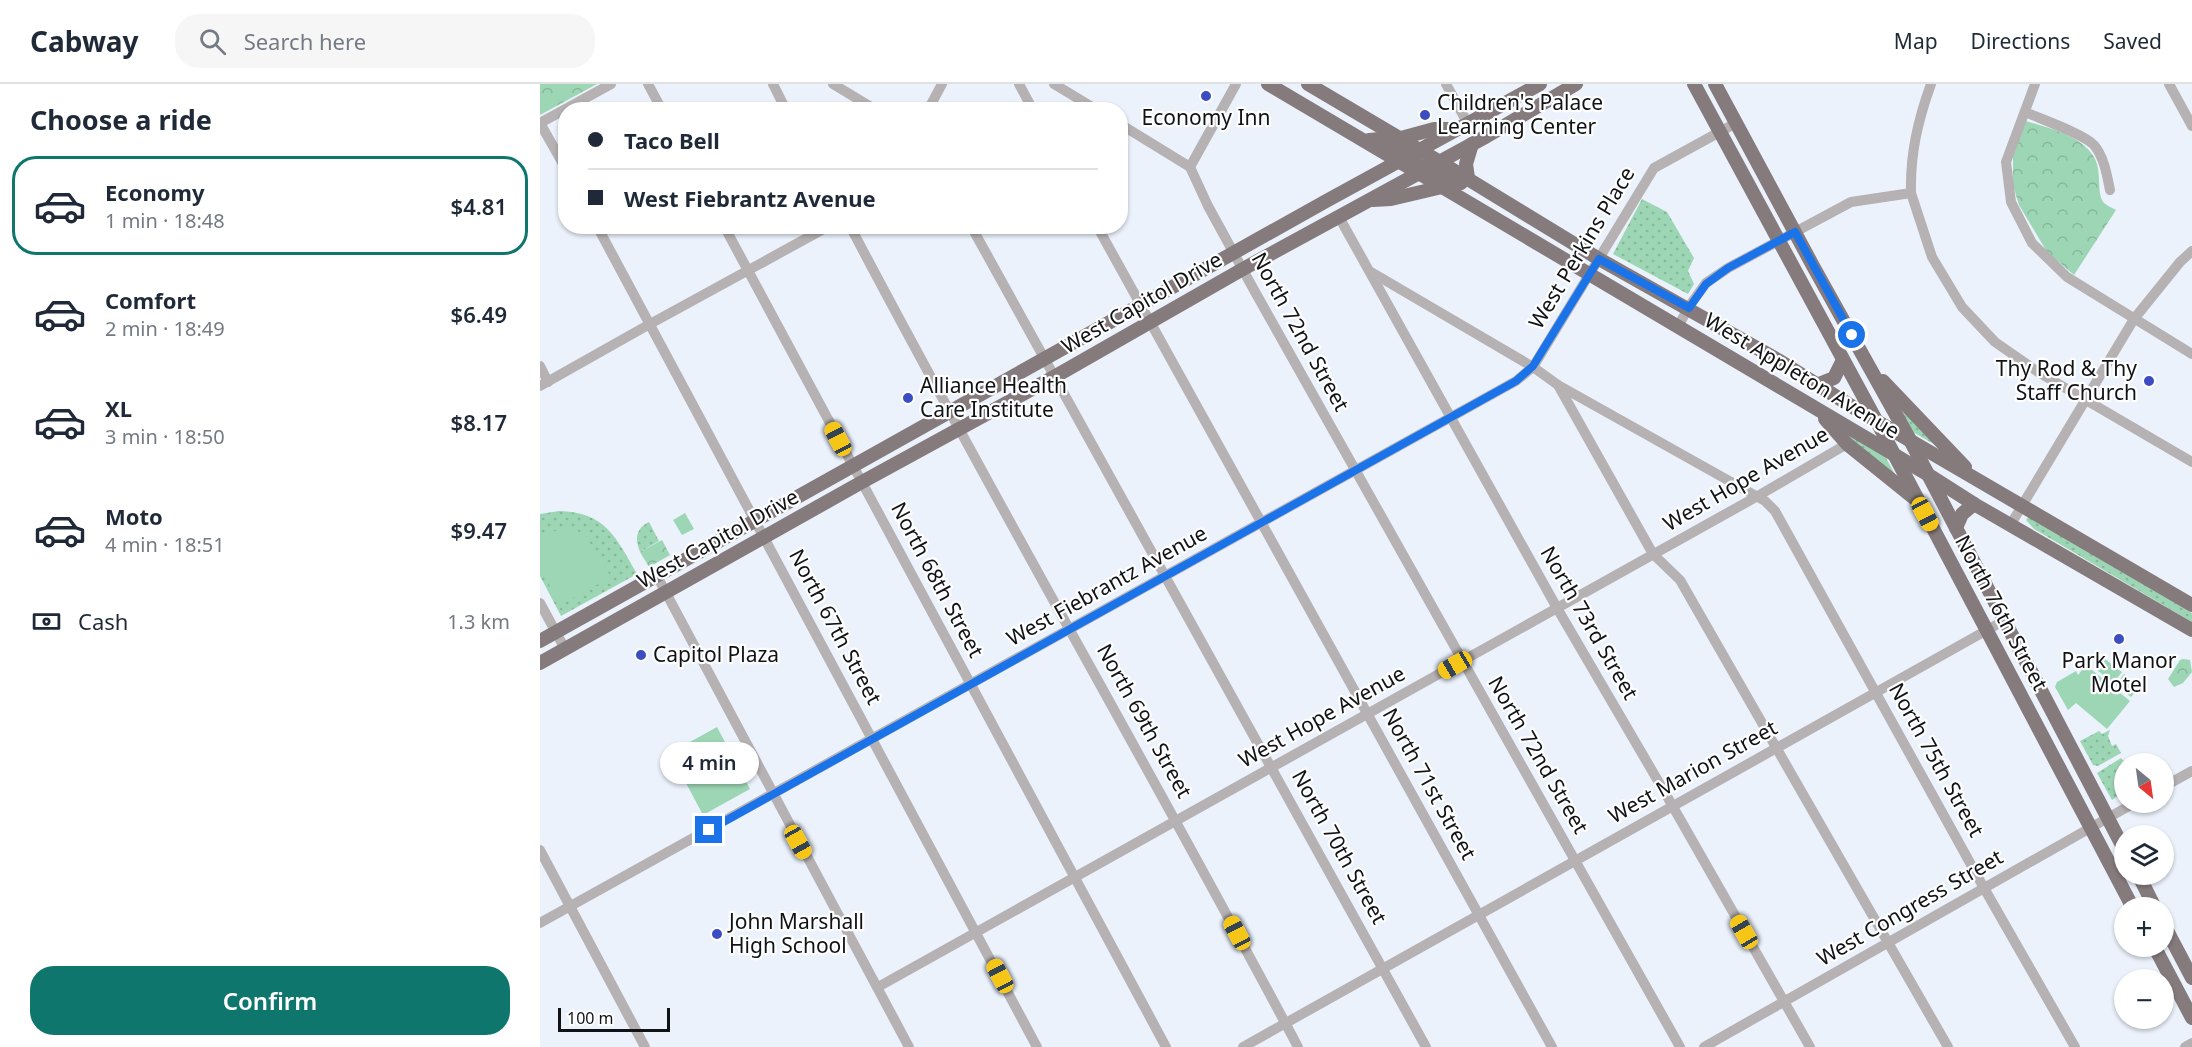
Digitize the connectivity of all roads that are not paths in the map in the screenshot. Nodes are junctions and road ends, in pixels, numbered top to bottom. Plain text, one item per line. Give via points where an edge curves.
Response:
1 (611, 84) edge
2 (648, 84) edge
3 (773, 84) edge
4 (833, 84) edge
5 (942, 84) edge
6 (1019, 84) edge
7 (1054, 84) edge
8 (1236, 84) edge
9 (1268, 84) edge
10 (1308, 84) edge
11 (1446, 84) edge
12 (1540, 84) edge
13 (1694, 84) edge
14 (1715, 84) edge
15 (1931, 84) edge
16 (2035, 84) edge
17 (2169, 84) edge
18 (1572, 85) edge
19 (1522, 94) junction
20 (578, 102) edge
21 (658, 102) edge
22 (782, 102) edge
23 (863, 102) edge
24 (932, 102) edge
25 (1029, 102) edge
26 (1084, 102) edge
27 (2025, 112) junction
28 (558, 113) edge
29 (1514, 119) junction
30 (540, 123) edge
31 (1736, 123) junction
32 (2192, 126) edge
33 (1464, 127) junction
34 (1128, 129) edge
35 (1720, 131) junction
36 (1401, 138) junction
37 (1367, 142) junction
38 (1472, 144) junction
39 (558, 155) edge
40 (1420, 162) junction
41 (1190, 167) junction
42 (1370, 177) junction
43 (1473, 182) junction
44 (1354, 185) junction
45 (1442, 187) junction
46 (2110, 190) dead end
47 (1911, 193) junction
48 (1371, 199) junction
49 (1328, 200) junction
50 (1339, 217) junction
51 (1795, 232) junction
52 (601, 234) edge
53 (728, 234) edge
54 (815, 234) edge
55 (854, 234) edge
56 (975, 234) edge
57 (1101, 234) edge
58 (1302, 237) junction
59 (1778, 241) junction
60 (2192, 251) edge
61 (1234, 253) junction
62 (1599, 259) junction
63 (1243, 269) junction
64 (748, 271) junction
65 (1371, 272) junction
66 (1590, 274) junction
67 (1140, 305) junction
68 (1689, 308) junction
69 (2134, 319) junction
70 (1149, 322) junction
71 (650, 324) junction
72 (1678, 327) junction
73 (2192, 354) edge
74 (1044, 359) junction
75 (1843, 360) junction
76 (540, 366) edge
77 (1533, 366) junction
78 (1871, 369) junction
79 (1054, 377) junction
80 (544, 384) edge
81 (1819, 384) junction
82 (1558, 385) junction
83 (2085, 401) junction
84 (1816, 409) junction
85 (949, 412) junction
86 (1450, 418) junction
87 (1876, 420) junction
88 (959, 429) junction
89 (913, 432) junction
90 (1910, 440) junction
91 (1847, 444) junction
92 (1894, 456) junction
93 (2192, 462) edge
94 (853, 466) junction
95 (1355, 470) junction
96 (1927, 474) junction
97 (1974, 478) junction
98 (862, 482) junction
99 (1756, 497) junction
100 (1917, 500) junction
101 (1974, 504) junction
102 (2021, 506) junction
103 (815, 509) junction
104 (755, 521) junction
105 (1260, 522) junction
106 (2012, 525) junction
107 (1956, 528) junction
108 (765, 538) junction
109 (1653, 554) junction
110 (1166, 575) junction
111 (657, 576) junction
112 (666, 592) junction
113 (540, 603) edge
114 (2192, 605) edge
115 (1557, 608) junction
116 (2005, 620) junction
117 (1070, 628) junction
118 (1986, 630) junction
119 (2192, 630) edge
120 (556, 632) junction
121 (540, 641) edge
122 (565, 649) junction
123 (1462, 661) junction
124 (540, 663) edge
125 (970, 684) junction
126 (1876, 692) junction
127 (1368, 714) junction
128 (873, 739) junction
129 (1776, 747) junction
130 (1273, 768) junction
131 (2192, 771) edge
132 (2174, 781) edge
133 (773, 795) junction
134 (1672, 805) junction
135 (2117, 813) edge
136 (2108, 818) junction
137 (1177, 821) junction
138 (2091, 828) junction
139 (2114, 830) edge
140 (540, 850) edge
141 (1576, 860) junction
142 (1074, 878) junction
143 (1984, 888) junction
144 (2127, 897) edge
145 (570, 907) junction
146 (1479, 914) junction
147 (540, 923) edge
148 (977, 932) junction
149 (1889, 942) junction
150 (2174, 944) edge
151 (2160, 957) edge
152 (1384, 969) junction
153 (2192, 978) edge
154 (878, 987) junction
155 (1784, 1002) junction
156 (2192, 1018) edge
157 (1285, 1024) junction
158 (2192, 1043) edge
159 (645, 1047) edge
160 (909, 1047) edge
161 (1037, 1047) edge
162 (1166, 1047) edge
163 (1243, 1047) edge
164 (1298, 1047) edge
165 (1426, 1047) edge
166 (1552, 1047) edge
167 (1680, 1047) edge
168 (1704, 1047) edge
169 (1810, 1047) edge
170 (1948, 1047) edge
171 (2075, 1047) edge
172 (2185, 1047) edge

1 - 20 street
2 - 21 street
3 - 22 street
4 - 23 street
5 - 24 street
6 - 25 street
7 - 26 street
8 - 41 street
9 - 37 main road, West Appleton Avenue
10 - 36 main road, West Appleton Avenue
11 - 33 street
12 - 19 main road
13 - 35 main road, North 76th Street
14 - 31 main road, North 76th Street
15 - 47 street via 1915,136
16 - 27 street
17 - 32 street
18 - 29 main road, West Capitol Drive
19 - 29 main road
19 - 33 main road
27 - 46 street via 2093,145 2106,167
27 - 69 street via 2006,162 2011,202 2032,243 2067,277
28 - 30 street
29 - 38 main road, West Capitol Drive
30 - 39 street
31 - 35 street, West Perkins Place
31 - 51 main road, North 76th Street
33 - 36 main road via 1434,129
33 - 40 main road via 1446,148
34 - 41 street
35 - 59 main road, North 76th Street
35 - 62 street, West Perkins Place via 1654,168
36 - 40 main road, West Appleton Avenue
37 - 40 main road, West Appleton Avenue
37 - 42 main road via 1376,159
38 - 40 main road, West Capitol Drive
38 - 43 main road via 1466,164
40 - 42 main road, West Capitol Drive
40 - 43 main road, West Appleton Avenue via 1462,183
40 - 45 main road, West Appleton Avenue
40 - 48 main road, West Capitol Drive
41 - 61 street, North 72nd Street
42 - 44 main road, West Capitol Drive
43 - 62 main road, West Appleton Avenue
44 - 49 main road, West Capitol Drive
44 - 50 main road
45 - 48 main road via 1391,199
45 - 66 main road, West Appleton Avenue
47 - 51 street via 1851,202
47 - 83 street via 1932,257 1962,307 1995,342
48 - 50 main road, West Capitol Drive
49 - 58 main road via 1327,213
49 - 61 main road, West Capitol Drive
50 - 58 main road, West Capitol Drive
50 - 65 street, North 73rd Street
51 - 59 street
51 - 78 main road, North 76th Street
52 - 71 street, North 67th Street
53 - 64 street, North 68th Street
54 - 64 street
55 - 85 street, North 69th Street
56 - 74 street, North 70th Street
57 - 67 street, North 71st Street
58 - 63 main road, West Capitol Drive
59 - 68 street via 1706,284
59 - 75 main road, North 76th Street
60 - 69 street
61 - 63 street, North 72nd Street
61 - 67 main road, West Capitol Drive
62 - 66 street, West Perkins Place
62 - 68 main road, West Appleton Avenue
63 - 70 main road, West Capitol Drive
63 - 95 street, North 72nd Street
64 - 71 street
64 - 94 street, North 68th Street
65 - 77 street, North 75th Street
65 - 86 street, North 73rd Street
66 - 72 main road, West Appleton Avenue
66 - 77 street, West Perkins Place
67 - 70 street, North 71st Street
67 - 74 main road, West Capitol Drive
68 - 72 street
68 - 81 main road, West Appleton Avenue
69 - 73 street
69 - 83 street
70 - 79 main road, West Capitol Drive
70 - 105 street, North 71st Street
71 - 80 street
71 - 104 street, North 67th Street
72 - 84 main road, West Appleton Avenue
74 - 79 street, North 70th Street
74 - 85 main road, West Capitol Drive
75 - 81 main road via 1834,378
75 - 87 main road, North 76th Street
76 - 80 street
77 - 82 street, North 75th Street
77 - 86 street, West Fiebrantz Avenue via 1516,381
78 - 90 main road, North 76th Street
78 - 97 main road
79 - 88 main road, West Capitol Drive
79 - 110 street, North 70th Street
81 - 87 main road, West Appleton Avenue
82 - 99 street, North 75th Street
82 - 109 street
83 - 93 street
83 - 102 street
84 - 91 main road
84 - 92 main road, West Appleton Avenue
85 - 88 street, North 69th Street
85 - 89 main road, West Capitol Drive
86 - 95 street, West Fiebrantz Avenue
86 - 115 street, North 73rd Street
87 - 90 main road, West Appleton Avenue
87 - 92 main road, North 76th Street
88 - 98 main road, West Capitol Drive
88 - 117 street, North 69th Street
89 - 94 main road, West Capitol Drive
89 - 98 main road via 909,444
90 - 96 main road, North 76th Street
90 - 97 main road, West Appleton Avenue
91 - 99 street, West Hope Avenue
91 - 100 main road
92 - 96 main road, West Appleton Avenue
92 - 100 main road, North 76th Street
94 - 98 street, North 68th Street
94 - 103 main road via 850,475
94 - 104 main road, West Capitol Drive
95 - 105 street, West Fiebrantz Avenue
95 - 123 street, North 72nd Street
96 - 101 main road, West Appleton Avenue
96 - 107 main road, North 76th Street
97 - 102 main road, West Appleton Avenue
98 - 103 main road, West Capitol Drive
98 - 125 street, North 68th Street
99 - 109 street, West Hope Avenue
99 - 126 street, North 75th Street via 1768,503 1782,521
100 - 118 main road, North 76th Street
101 - 106 main road, West Appleton Avenue
101 - 107 main road via 1962,514
102 - 106 street
102 - 114 main road, West Appleton Avenue
103 - 108 main road, West Capitol Drive
104 - 108 street, North 67th Street
104 - 111 main road, West Capitol Drive
105 - 110 street, West Fiebrantz Avenue
105 - 127 street, North 71st Street
106 - 119 main road, West Appleton Avenue
107 - 116 main road, North 76th Street
108 - 112 main road, West Capitol Drive
108 - 128 street, North 67th Street
109 - 115 street, West Hope Avenue
109 - 129 street via 1680,580
110 - 117 street, West Fiebrantz Avenue
110 - 130 street, North 70th Street
111 - 112 street
111 - 120 main road, West Capitol Drive
112 - 122 main road, West Capitol Drive
112 - 133 street
113 - 120 street
115 - 123 street, West Hope Avenue
115 - 134 street, North 73rd Street
116 - 118 street, West Marion Street
116 - 136 main road, North 76th Street
117 - 125 street, West Fiebrantz Avenue
117 - 137 street, North 69th Street
118 - 126 street, West Marion Street
118 - 138 main road, North 76th Street
120 - 121 main road, West Capitol Drive
120 - 122 street
122 - 124 main road, West Capitol Drive
123 - 127 street, West Hope Avenue
123 - 141 street, North 72nd Street
125 - 128 street, West Fiebrantz Avenue
125 - 142 street, North 68th Street
126 - 129 street, West Marion Street
126 - 143 street, North 75th Street
127 - 130 street, West Hope Avenue
127 - 146 street, North 71st Street
128 - 133 street, West Fiebrantz Avenue
128 - 148 street, North 67th Street
129 - 134 street, West Marion Street
129 - 149 street
130 - 137 street, West Hope Avenue
130 - 152 street, North 70th Street
131 - 132 street
133 - 145 street, West Fiebrantz Avenue
133 - 154 street
134 - 141 street, West Marion Street
134 - 155 street, North 73rd Street
135 - 136 street, West Congress Street
136 - 138 street, West Congress Street
136 - 139 main road, North 76th Street
137 - 142 street, West Hope Avenue
137 - 157 street, North 69th Street
138 - 143 street, West Congress Street
138 - 144 main road, North 76th Street
140 - 145 street
141 - 146 street, West Marion Street
141 - 167 street, North 72nd Street
142 - 148 street, West Hope Avenue
142 - 162 street, North 68th Street
143 - 149 street, West Congress Street
143 - 171 street, North 75th Street
145 - 147 street, West Fiebrantz Avenue
145 - 159 street
146 - 152 street, West Marion Street
146 - 166 street, North 71st Street
148 - 154 street, West Hope Avenue
148 - 161 street, North 67th Street
149 - 155 street, West Congress Street
149 - 170 street
150 - 153 main road
151 - 156 main road
152 - 157 street, West Marion Street
152 - 165 street, North 70th Street
154 - 160 street
155 - 168 street, West Congress Street
155 - 169 street, North 73rd Street
157 - 163 street, West Marion Street
157 - 164 street, North 69th Street
158 - 172 street

